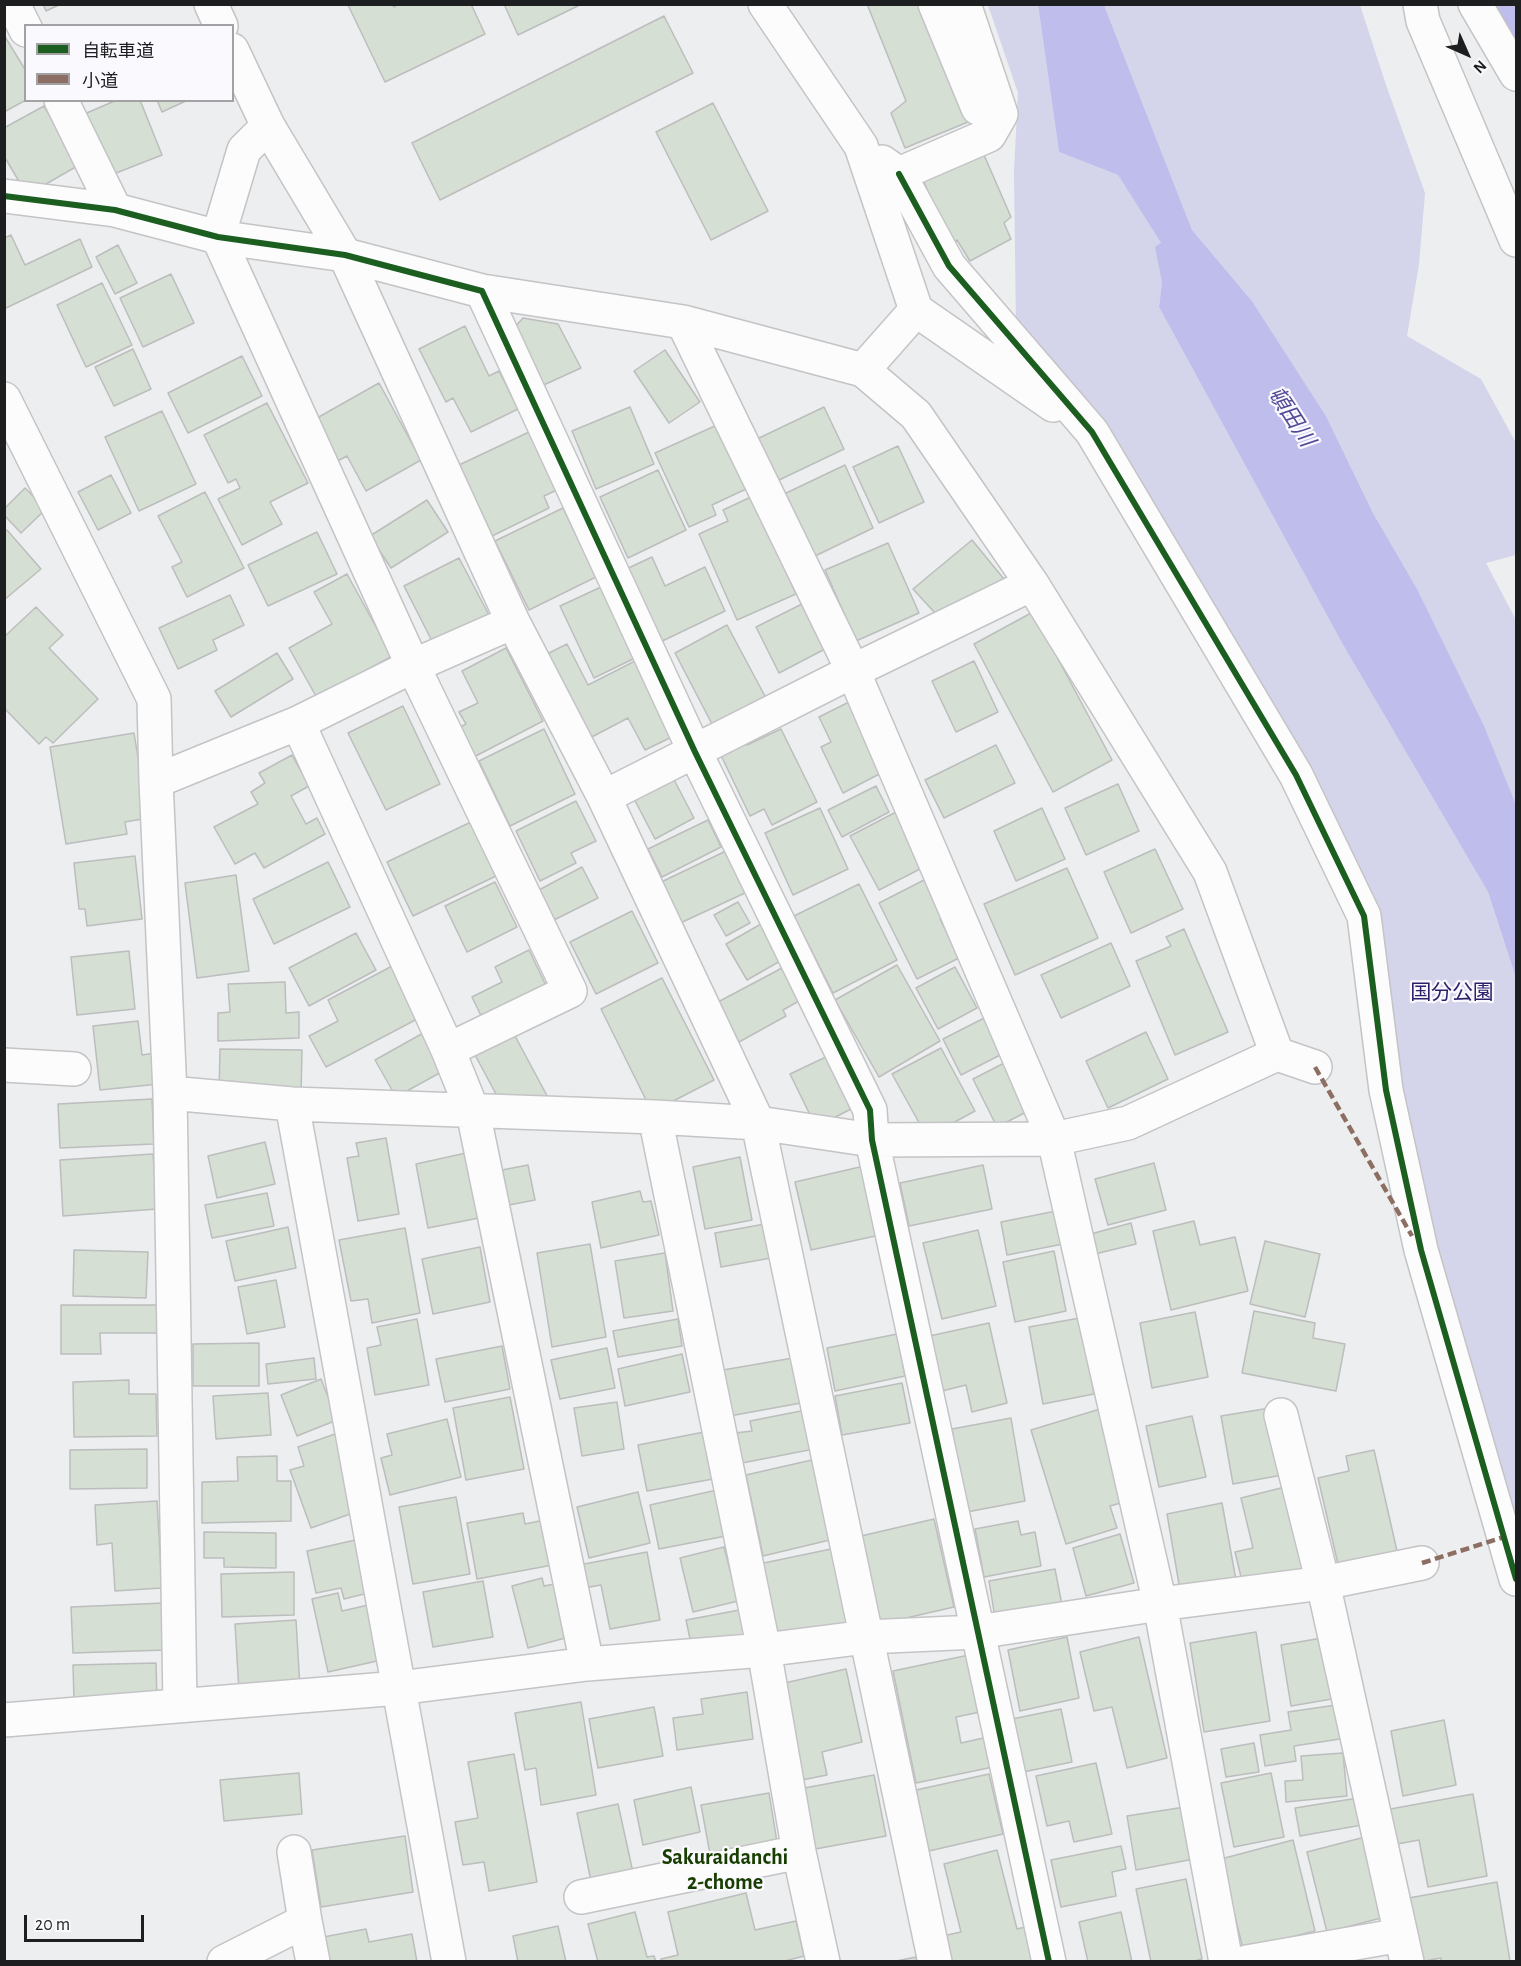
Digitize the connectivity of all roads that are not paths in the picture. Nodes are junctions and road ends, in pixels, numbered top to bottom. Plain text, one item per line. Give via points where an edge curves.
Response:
1 (13, 4) edge
2 (211, 4) edge
3 (765, 4) edge
4 (935, 4) edge
5 (964, 4) edge
6 (1420, 4) edge
7 (1475, 4) edge
8 (220, 24) edge
9 (24, 26) edge
10 (234, 54) edge
11 (1516, 74) edge
12 (62, 102) edge
13 (268, 126) junction
14 (989, 135) junction
15 (861, 146) junction
16 (899, 174) junction
17 (4, 196) edge
18 (115, 210) junction
19 (218, 237) junction
20 (1516, 240) edge
21 (345, 255) junction
22 (482, 291) junction
23 (916, 310) junction
24 (682, 322) junction
25 (863, 370) junction
26 (4, 399) edge
27 (1092, 432) junction
28 (12, 435) edge
29 (1032, 584) junction
30 (513, 622) junction
31 (413, 666) junction
32 (853, 671) junction
33 (298, 723) junction
34 (695, 752) junction
35 (156, 781) junction
36 (604, 797) junction
37 (448, 1050) junction
38 (1276, 1054) junction
39 (4, 1065) edge
40 (1315, 1067) dead end
41 (74, 1069) dead end
42 (170, 1093) junction
43 (292, 1104) junction
44 (473, 1112) junction
45 (655, 1117) junction
46 (758, 1123) junction
47 (1054, 1139) junction
48 (872, 1140) junction
49 (1281, 1415) dead end
50 (1422, 1563) dead end
51 (1516, 1579) edge
52 (1323, 1583) junction
53 (1160, 1604) junction
54 (977, 1632) junction
55 (866, 1637) junction
56 (764, 1650) junction
57 (587, 1664) junction
58 (399, 1688) junction
59 (180, 1706) junction
60 (4, 1720) edge
61 (294, 1852) dead end
62 (799, 1852) junction
63 (581, 1897) dead end
64 (305, 1921) junction
65 (1404, 1948) edge
66 (224, 1962) edge
67 (313, 1962) edge
68 (449, 1962) edge
69 (823, 1962) edge
70 (935, 1962) edge
71 (1049, 1962) edge
72 (1226, 1962) edge
73 (1247, 1962) edge

1 - 9 street
2 - 8 street
3 - 15 street
4 - 14 street
5 - 14 street via 1001,114
6 - 20 street via 1423,21
7 - 11 street
10 - 13 street
12 - 18 street
13 - 19 street via 244,150
13 - 21 street
14 - 16 street
15 - 16 street
15 - 23 street
16 - 27 street via 949,266
17 - 18 street
18 - 19 street
19 - 21 street
19 - 31 street
21 - 22 street
21 - 30 street
22 - 24 street
22 - 34 street
23 - 25 street
23 - 27 street
24 - 25 street
24 - 32 street
25 - 29 street via 916,415
26 - 28 street
27 - 51 street via 1296,776 1364,916 1386,1090 1421,1251
28 - 35 street via 154,699
29 - 32 street
29 - 38 street via 1210,872
30 - 31 street
30 - 36 street
31 - 33 street
31 - 37 street via 570,991
32 - 34 street
32 - 47 street
33 - 35 street
33 - 37 street
34 - 36 street
34 - 48 street via 870,1110
35 - 42 street
36 - 46 street
37 - 44 street
38 - 40 street
38 - 47 street via 1128,1123
39 - 41 street
42 - 43 street
42 - 59 street
43 - 44 street
43 - 58 street
44 - 45 street
44 - 57 street
45 - 46 street
45 - 56 street
46 - 48 street
46 - 55 street
47 - 48 street
47 - 53 street
48 - 54 street
49 - 52 street
50 - 52 street
52 - 53 street
52 - 65 street
53 - 54 street
53 - 72 street
54 - 55 street
54 - 71 street
55 - 56 street
55 - 70 street
56 - 57 street
56 - 62 street
57 - 58 street
58 - 59 street
58 - 68 street
59 - 60 street
61 - 64 street
62 - 63 street
62 - 69 street
64 - 66 street
64 - 67 street
65 - 73 street

